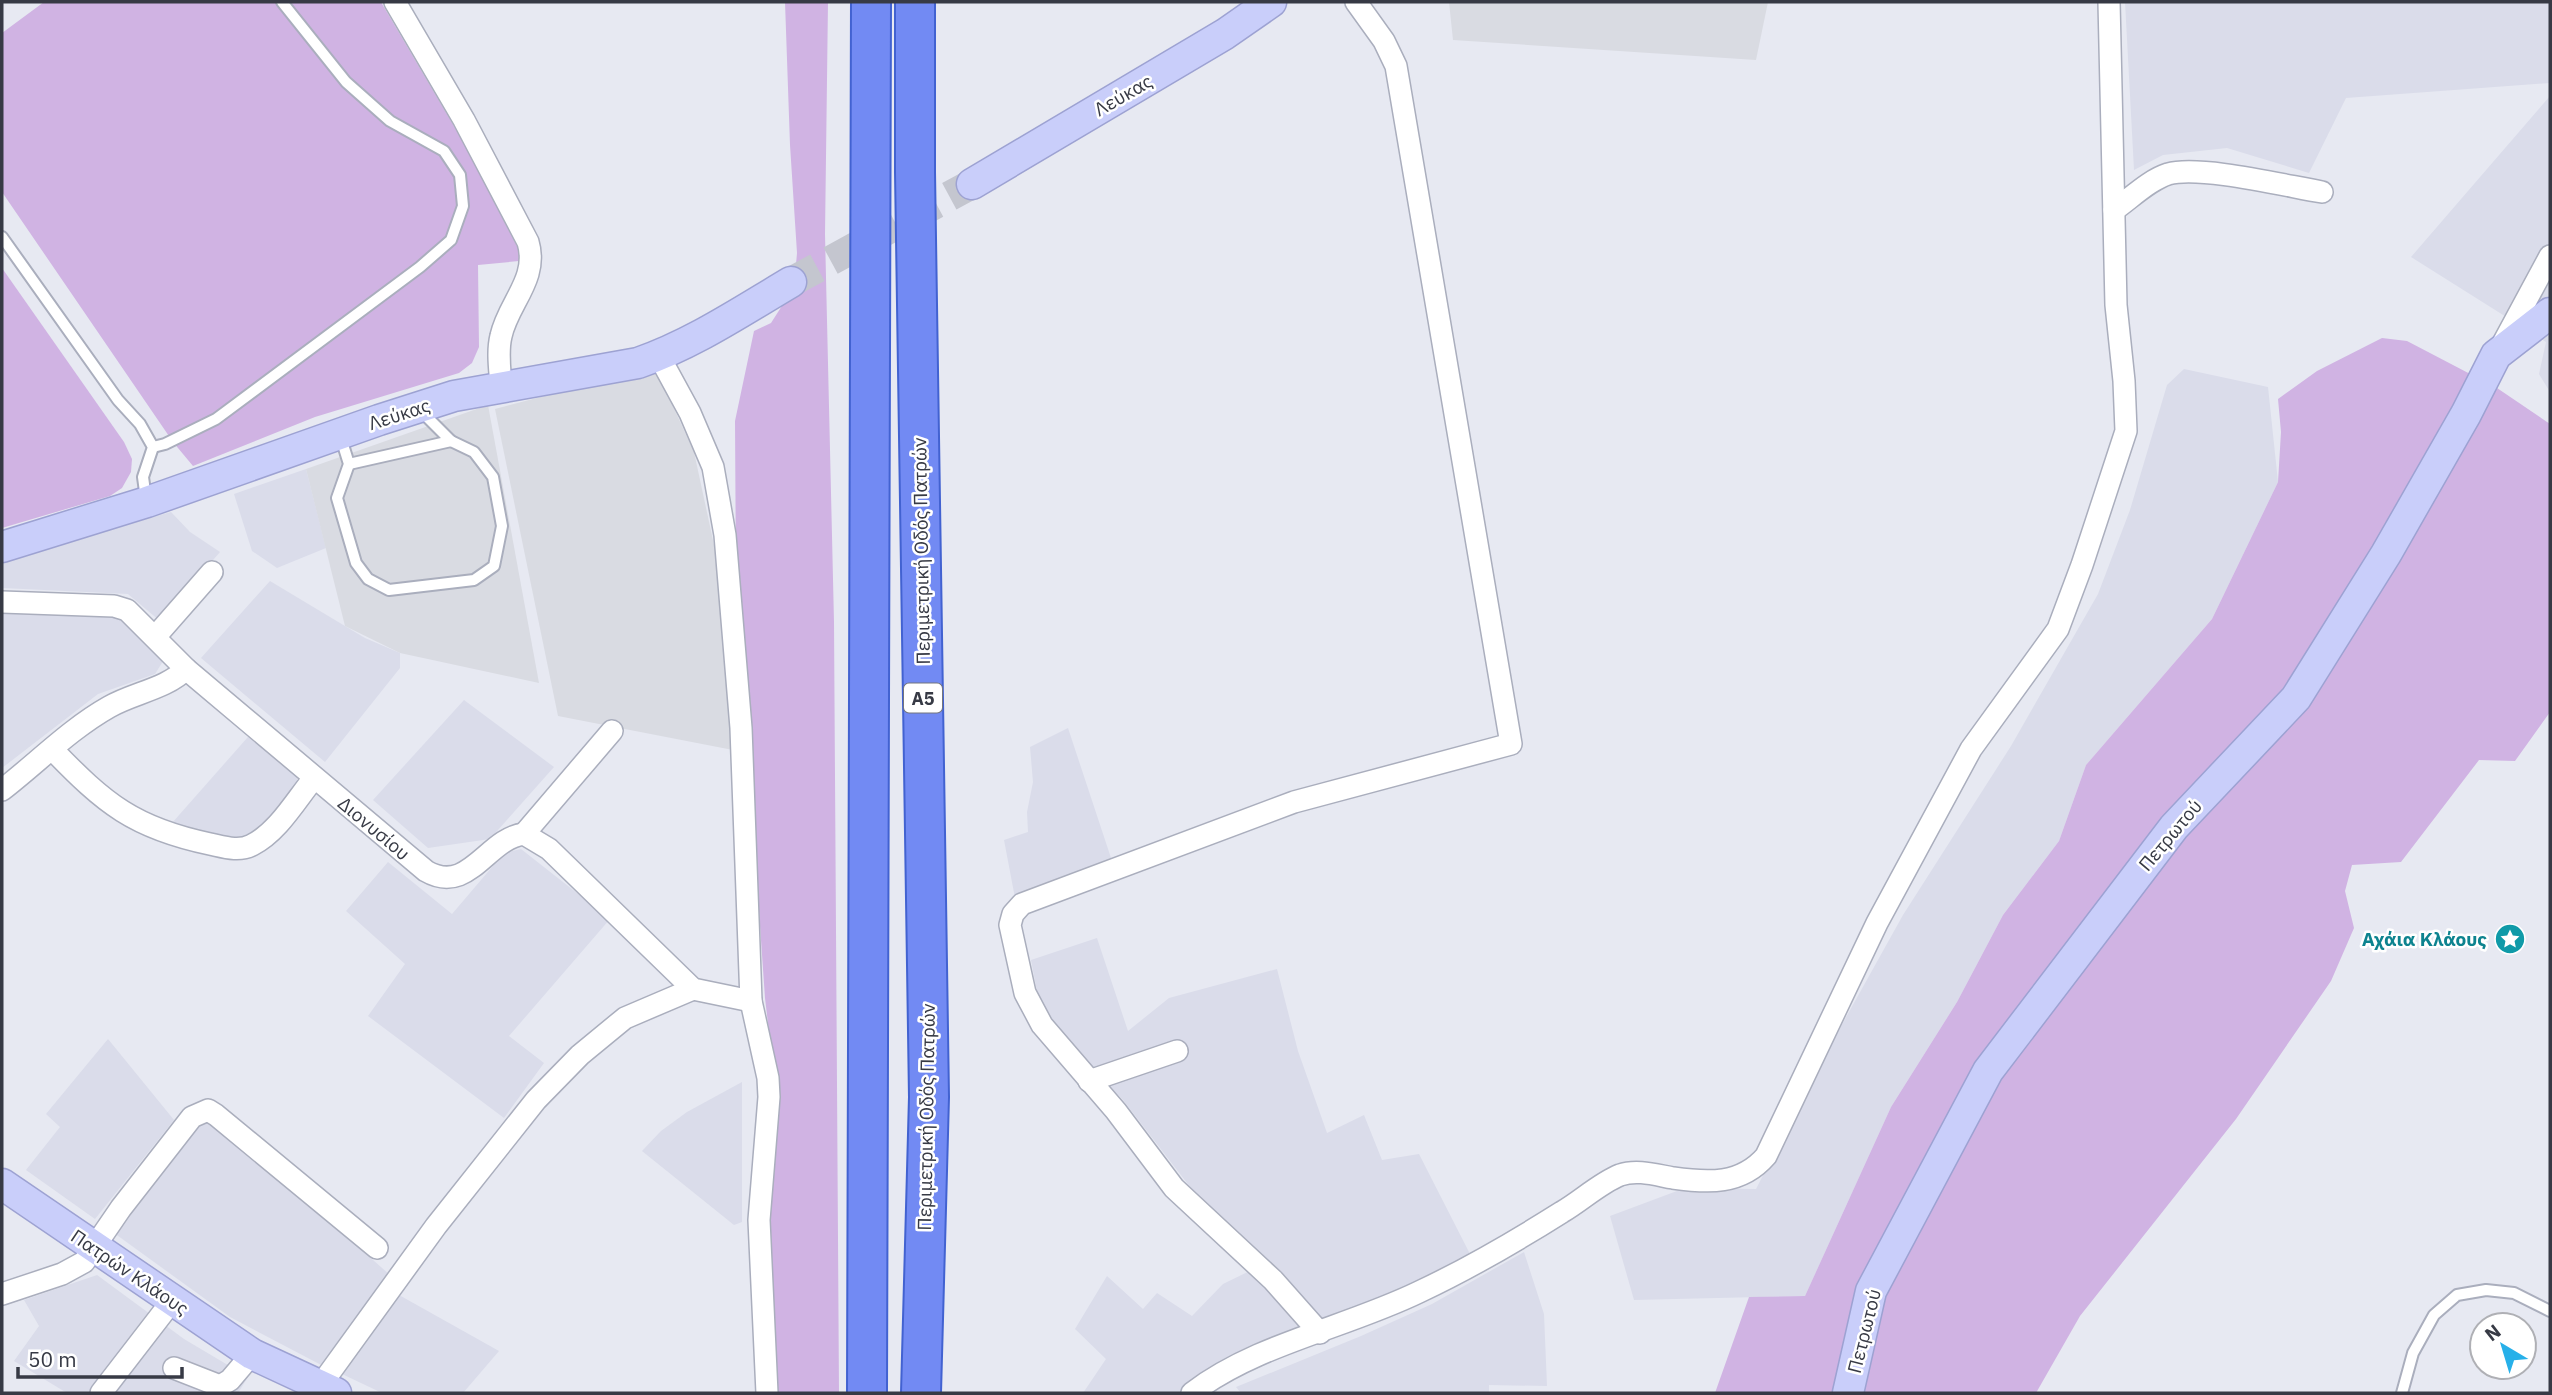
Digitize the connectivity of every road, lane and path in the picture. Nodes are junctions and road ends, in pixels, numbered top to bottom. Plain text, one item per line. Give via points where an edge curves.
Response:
1 (282, 2) edge
2 (395, 2) edge
3 (871, 2) edge
4 (915, 2) edge
5 (1271, 2) edge
6 (1356, 2) edge
7 (2109, 2) edge
8 (972, 184) tunnel mouth
9 (2322, 192) dead end
10 (2114, 210) junction
11 (2, 237) edge
12 (2550, 256) edge
13 (791, 282) tunnel mouth
14 (2550, 313) edge
15 (2496, 355) junction
16 (659, 356) junction
17 (500, 386) junction
18 (417, 407) junction
19 (339, 433) junction
20 (451, 441) junction
21 (153, 447) junction
22 (349, 464) junction
23 (146, 502) junction
24 (2, 547) edge
25 (212, 572) dead end
26 (2, 602) edge
27 (155, 637) junction
28 (187, 669) junction
29 (612, 731) dead end
30 (52, 749) junction
31 (314, 778) junction
32 (2, 790) edge
33 (524, 834) junction
34 (693, 989) junction
35 (751, 1001) junction
36 (1177, 1051) dead end
37 (1089, 1080) junction
38 (2, 1184) edge
39 (95, 1247) junction
40 (377, 1248) dead end
41 (2, 1294) edge
42 (172, 1301) junction
43 (2550, 1311) edge
44 (1320, 1333) junction
45 (252, 1353) junction
46 (174, 1368) dead end
47 (328, 1389) edge
48 (101, 1393) edge
49 (767, 1393) edge
50 (867, 1393) edge
51 (921, 1393) edge
52 (1192, 1393) edge
53 (1848, 1393) edge
54 (2402, 1393) edge

1 - 21 lane via 346,82 390,121 444,151 460,175 463,206 452,240 420,267 216,419
2 - 17 street via 464,120 531,253 523,289 501,335
3 - 50 highway
4 - 51 highway, Περιμετρική Οδός Πατρών / Α5 via 929,1097
5 - 8 street, Λεύκας
6 - 37 street via 1396,66 1511,744 1294,802 1023,904 1010,925 1026,993 1042,1025
7 - 10 street
9 - 10 street via 2196,172 2168,174
10 - 44 street via 2126,431 2082,565 2058,629 1971,749 1877,923 1766,1156 1748,1173 1732,1179 1697,1180 1640,1172 1620,1175 1421,1291
11 - 21 lane
12 - 15 street
13 - 16 street, Λεύκας
14 - 15 street, Πετρωτού
15 - 53 street, Πετρωτού via 2386,554 2296,698 2174,827 1988,1071 1871,1291
16 - 17 street, Λεύκας via 619,368
16 - 35 street via 710,458 725,535 740,728
17 - 18 street, Λεύκας
18 - 19 street, Λεύκας
18 - 20 lane
19 - 22 lane
19 - 23 street, Λεύκας
20 - 22 lane
20 - 22 lane via 474,452 493,477 502,526 495,566 474,580 389,590 368,579 356,563 337,498
21 - 23 lane via 143,477
23 - 24 street, Λεύκας
25 - 27 street
26 - 27 street, Διονυσίου via 114,606 127,610
27 - 28 street, Διονυσίου
28 - 30 street via 111,706
28 - 31 street, Διονυσίου
29 - 33 street
30 - 31 street via 105,801 148,826 228,848 241,849 259,841
30 - 32 street
31 - 33 street, Διονυσίου via 440,878 466,872 503,842
33 - 34 street via 549,849
34 - 35 street
34 - 47 street via 625,1018 543,1092 436,1226
35 - 49 street via 769,1097 759,1220
36 - 37 street
37 - 44 street via 1174,1188 1273,1280
38 - 39 street, Πατρών Κλάους
39 - 40 street via 192,1117 208,1110
39 - 41 street via 72,1269
39 - 42 street, Πατρών Κλάους
42 - 45 street, Πατρών Κλάους
42 - 48 street
43 - 54 lane via 2514,1293 2486,1290 2457,1295 2434,1315 2413,1353
44 - 52 street via 1247,1359
45 - 46 street via 220,1386
45 - 47 street, Πατρών Κλάους

